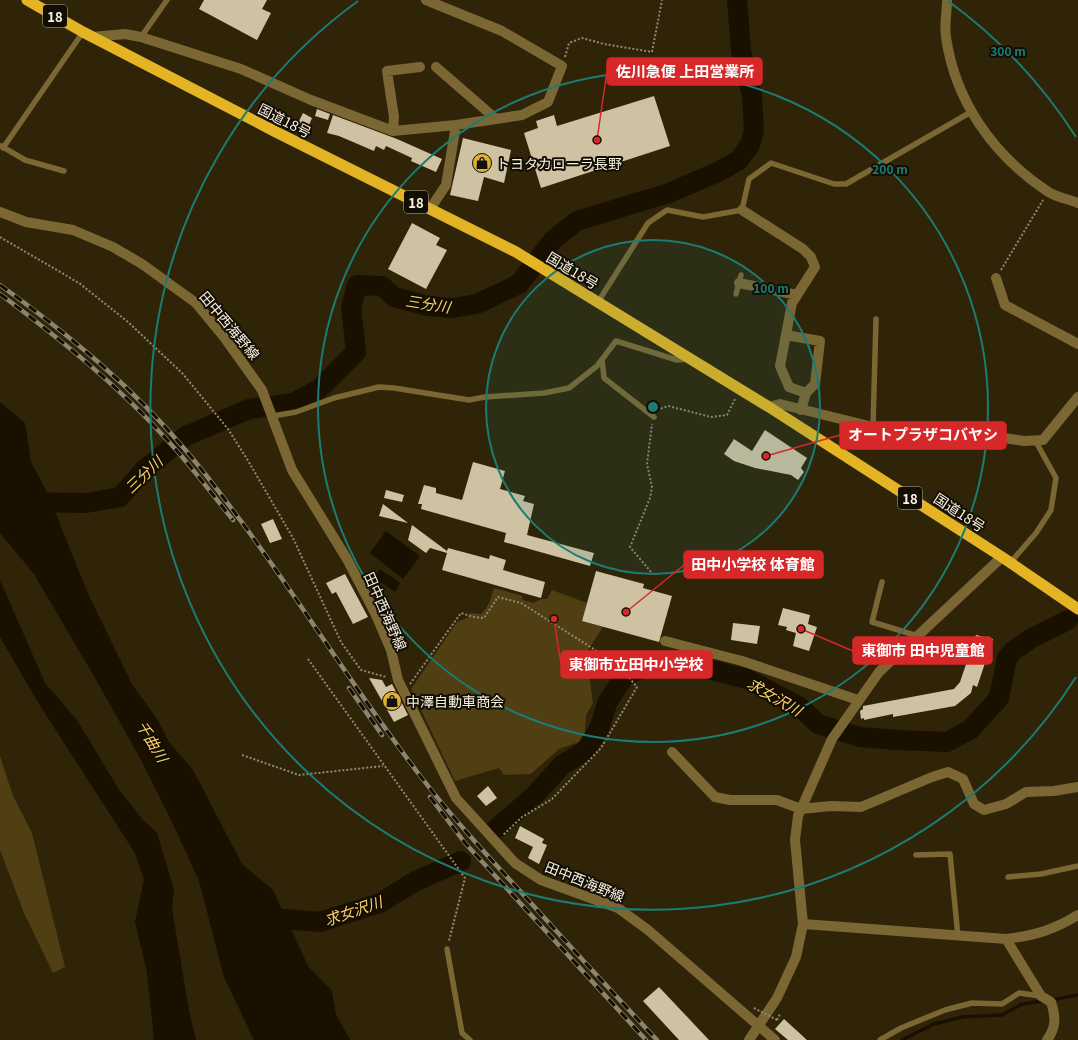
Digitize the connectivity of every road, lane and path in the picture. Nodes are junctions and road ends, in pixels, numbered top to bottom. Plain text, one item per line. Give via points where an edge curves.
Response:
1 (27, 0) edge
2 (167, 0) edge
3 (426, 0) edge
4 (662, 0) edge
5 (947, 0) edge
6 (88, 34) junction
7 (142, 37) junction
8 (562, 66) junction
9 (420, 67) dead end
10 (436, 67) dead end
11 (971, 112) junction
12 (496, 119) junction
13 (456, 125) junction
14 (393, 131) junction
15 (2, 147) edge
16 (64, 171) dead end
17 (1048, 192) junction
18 (1078, 203) edge
19 (430, 209) junction
20 (742, 210) junction
21 (0, 212) edge
22 (0, 237) edge
23 (996, 278) joint
24 (740, 279) joint
25 (736, 294) dead end
26 (797, 295) junction
27 (598, 302) junction
28 (876, 319) dead end
29 (786, 335) junction
30 (1078, 344) edge
31 (602, 359) junction
32 (692, 359) junction
33 (740, 390) junction
34 (806, 393) junction
35 (1078, 397) edge
36 (770, 407) junction
37 (802, 410) junction
38 (273, 416) junction
39 (654, 417) junction
40 (873, 428) junction
41 (1035, 440) junction
42 (1006, 560) junction
43 (651, 572) dead end
44 (882, 582) dead end
45 (1078, 609) edge
46 (918, 636) junction
47 (665, 641) dead end
48 (308, 659) dead end
49 (398, 680) junction
50 (404, 692) junction
51 (858, 700) junction
52 (672, 752) dead end
53 (242, 755) dead end
54 (383, 766) junction
55 (1078, 787) edge
56 (801, 808) junction
57 (495, 842) junction
58 (916, 855) dead end
59 (1078, 866) edge
60 (1008, 877) dead end
61 (1078, 915) edge
62 (803, 924) junction
63 (958, 937) junction
64 (1006, 939) junction
65 (447, 949) joint
66 (1040, 996) junction
67 (754, 1008) dead end
68 (777, 1020) dead end
69 (758, 1026) junction
70 (470, 1040) edge
71 (749, 1040) edge
72 (775, 1040) edge
73 (880, 1040) edge
74 (1047, 1040) edge

1 - 6 highway, 国道18号 / 18
2 - 7 lane
3 - 8 street via 502,31
4 - 8 path via 652,52 582,38 569,43
5 - 11 street via 947,43 956,81
6 - 7 street
6 - 15 lane
6 - 19 highway, 国道18号 / 18 via 355,173
7 - 14 street via 241,69 311,100
8 - 12 street via 548,102 522,115
9 - 14 street via 387,71 394,117
10 - 12 street
11 - 17 street via 990,141 1007,160
11 - 20 lane via 846,184 834,184 771,163 749,179
12 - 13 street
13 - 14 street
13 - 19 street via 446,185
15 - 16 lane via 25,160
17 - 18 street
17 - 23 path
19 - 27 highway, 国道18号 / 18 via 516,252
20 - 26 street via 803,249 811,257 815,267
20 - 27 lane via 703,217 667,210 648,223
21 - 38 street, 田中西海野線 via 26,222 73,230 90,237 142,264 176,288 196,303 255,377
22 - 49 path via 79,283 128,322 183,374 228,429 247,459 293,538 341,642 361,670
23 - 30 street via 1005,305
24 - 25 lane
24 - 26 street
26 - 29 street via 792,303
27 - 32 highway, 国道18号 / 18
28 - 40 lane
29 - 34 street via 780,366 789,386
29 - 34 street via 820,341 815,384
31 - 32 lane via 616,340 677,360
31 - 38 lane via 569,388 544,393 485,396 469,400 379,387 334,398 296,412
31 - 39 lane via 604,378
32 - 33 highway, 国道18号 / 18
33 - 36 highway, 国道18号 / 18
33 - 39 path via 727,415 711,417 668,406 655,410
34 - 37 street
35 - 41 street via 1043,440
36 - 37 street via 780,404
36 - 42 highway, 国道18号 / 18
37 - 40 street
38 - 49 street, 田中西海野線 via 292,470 347,559 376,615 391,650
39 - 43 path via 647,464 652,487 650,498 630,548
40 - 41 street via 882,433 920,439 964,432 1024,441
41 - 42 lane via 1056,478 1051,510 1036,533
42 - 45 highway, 国道18号 / 18
42 - 46 street
44 - 46 lane via 872,622
46 - 51 street via 879,672
47 - 51 street via 742,661
48 - 54 path
49 - 50 street, 田中西海野線
50 - 57 street, 田中西海野線 via 456,798
50 - 57 path via 461,612 474,618 484,618 498,597 521,603 620,667 637,687 601,748 552,799 522,817
51 - 56 street via 832,739
52 - 56 street via 715,797 730,800 777,800
53 - 54 path via 299,775
54 - 65 path via 465,878
55 - 56 street via 1026,792 1006,804 984,810 974,804 963,778 948,772 861,808
56 - 62 street via 796,840
57 - 69 street, 田中西海野線 via 515,863 541,880 618,908 648,930
58 - 63 lane via 950,854
59 - 60 lane via 1041,874
61 - 64 street via 1048,931
62 - 63 street
62 - 69 street via 793,964 777,998
63 - 64 street
64 - 66 street
65 - 70 lane via 462,1033
66 - 73 lane via 1019,994 1002,1004 972,1003 945,1010 901,1028
66 - 74 street via 1052,1002 1055,1014 1053,1032
67 - 68 path, bridge
69 - 71 street
69 - 72 street, 田中西海野線

